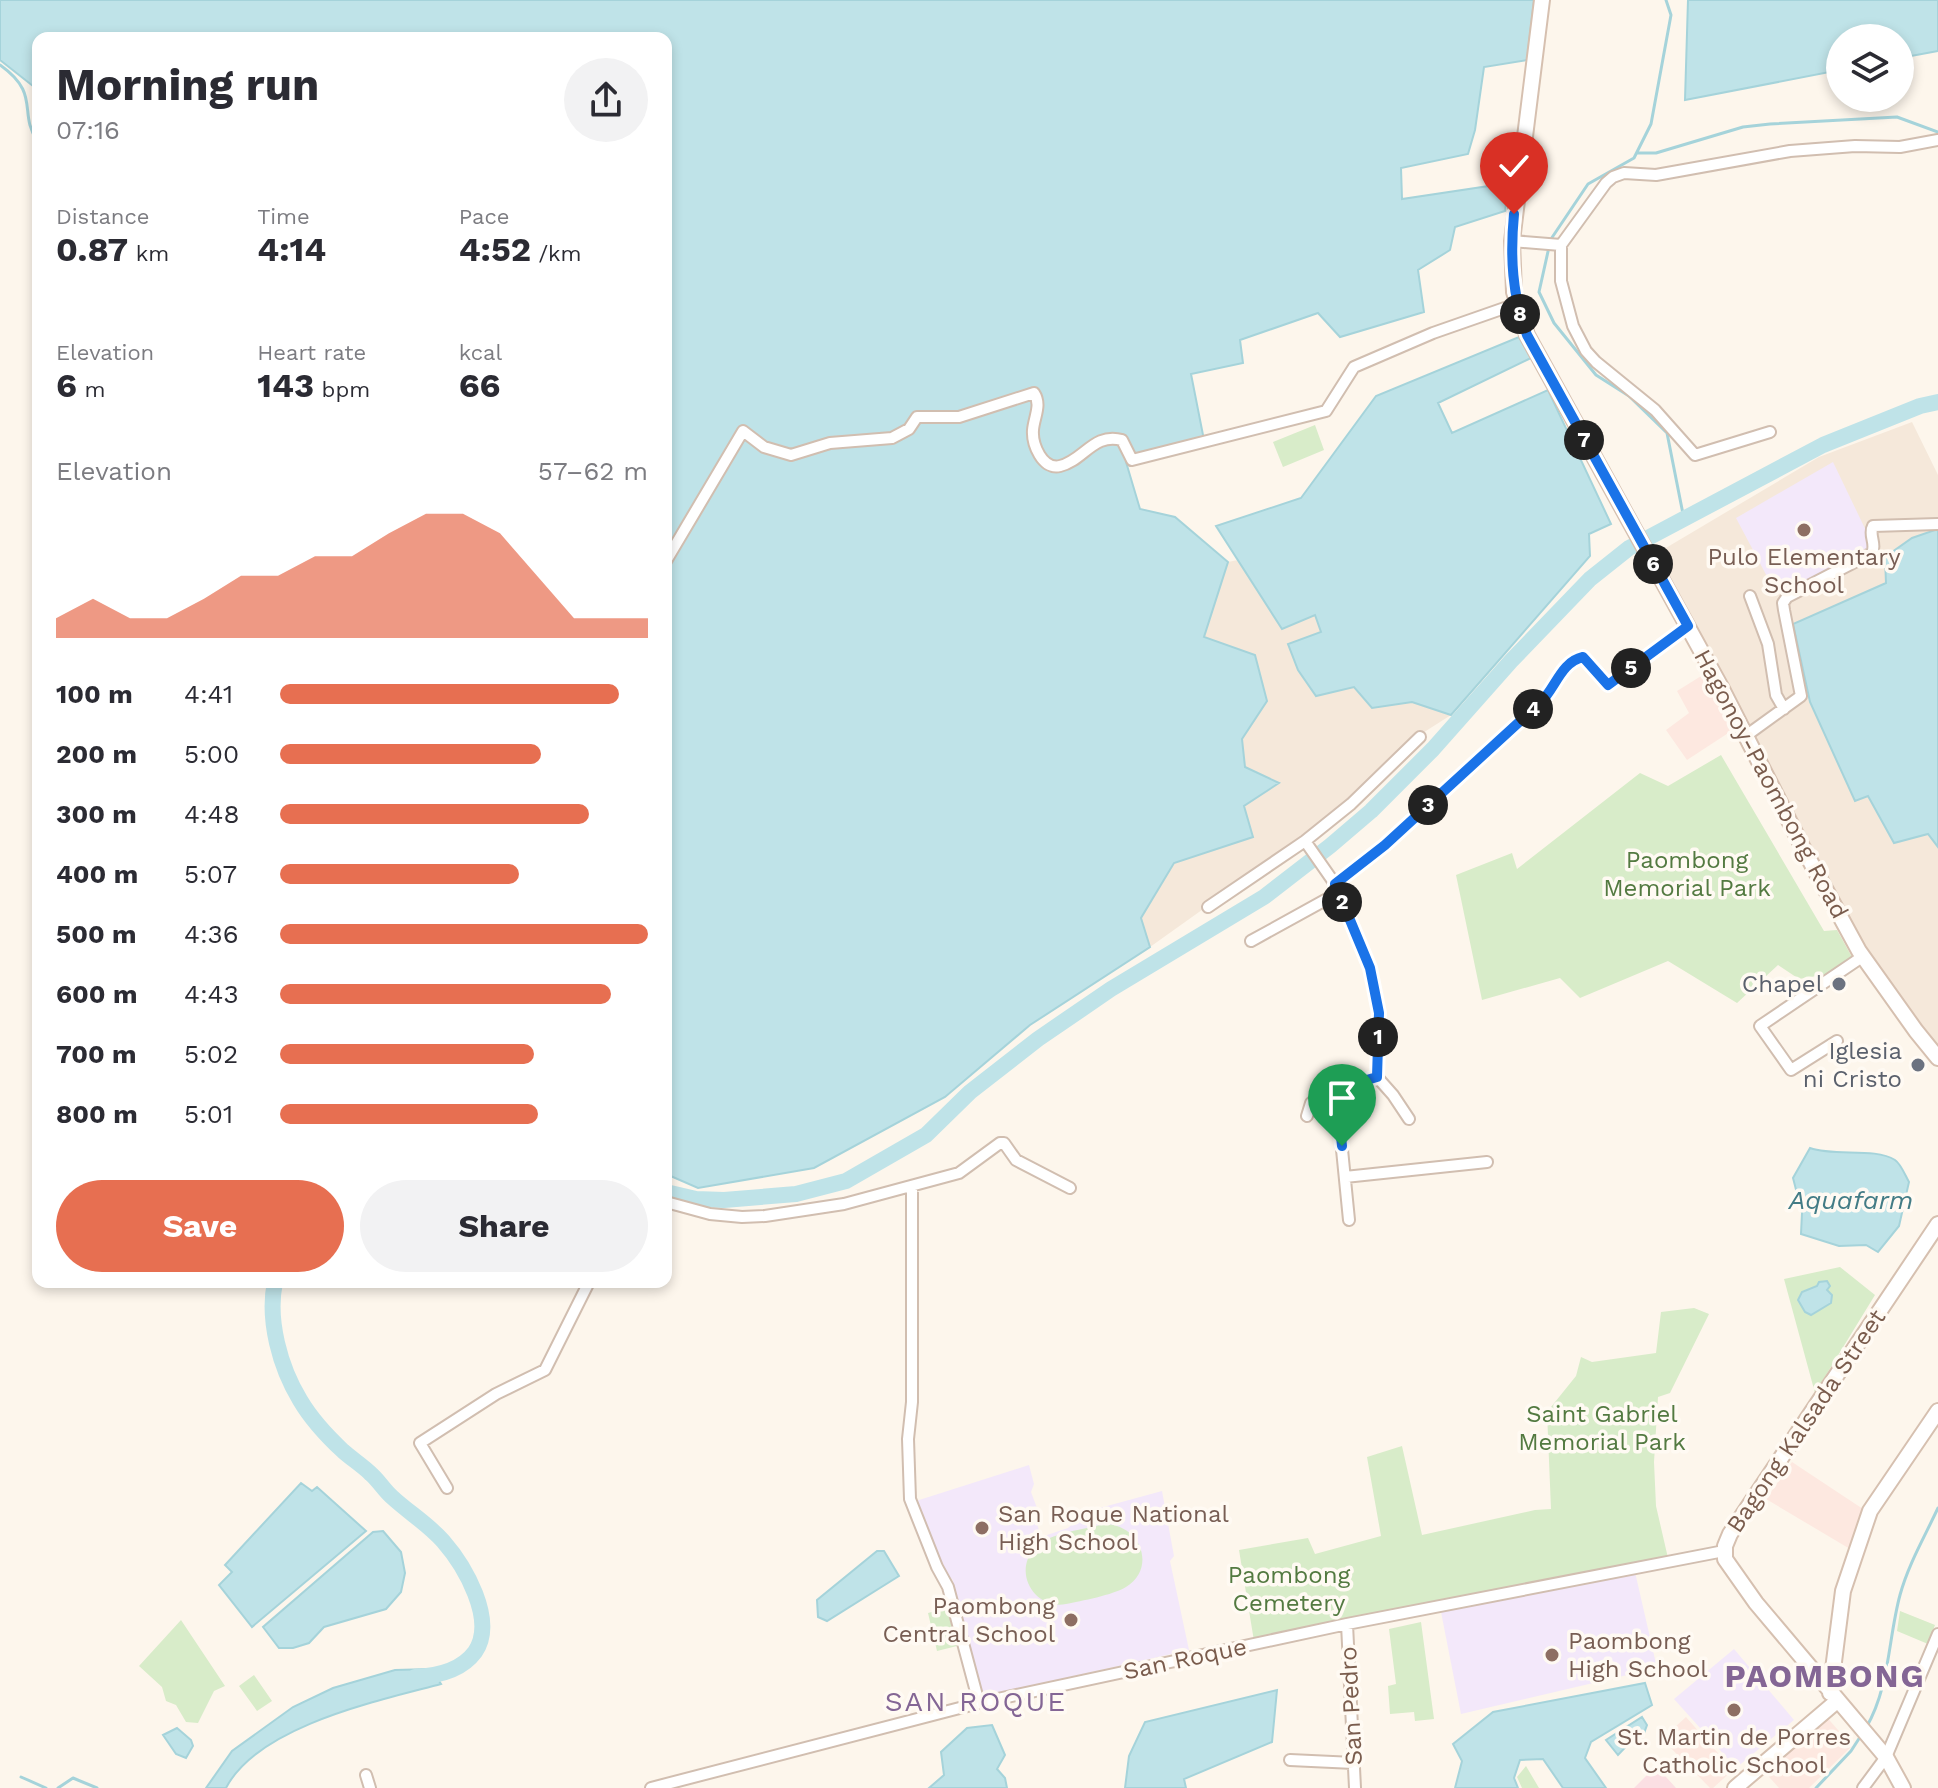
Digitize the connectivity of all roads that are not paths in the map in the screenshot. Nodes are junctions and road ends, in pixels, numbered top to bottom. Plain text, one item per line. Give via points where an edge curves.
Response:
1 (1542, 0) edge
2 (1938, 140) edge
3 (1512, 241) junction
4 (1552, 244) junction
5 (1516, 304) junction
6 (1770, 432) dead end
7 (1938, 524) edge
8 (672, 551) edge
9 (1750, 596) dead end
10 (1688, 626) junction
11 (1784, 709) junction
12 (1747, 735) junction
13 (1420, 737) dead end
14 (1308, 846) junction
15 (1336, 889) junction
16 (1208, 907) dead end
17 (1251, 941) dead end
18 (1862, 957) junction
19 (1837, 1041) dead end
20 (1938, 1058) edge
21 (1377, 1077) junction
22 (1336, 1089) junction
23 (1307, 1116) dead end
24 (1409, 1119) dead end
25 (1487, 1162) dead end
26 (1345, 1177) junction
27 (912, 1186) junction
28 (1070, 1188) dead end
29 (672, 1204) edge
30 (1349, 1220) dead end
31 (1938, 1224) edge
32 (586, 1288) edge
33 (1938, 1411) edge
34 (447, 1488) dead end
35 (1724, 1551) junction
36 (1347, 1624) junction
37 (1938, 1634) edge
38 (1833, 1697) junction
39 (979, 1703) junction
40 (1886, 1757) junction
41 (1290, 1760) dead end
42 (1354, 1763) junction
43 (366, 1775) dead end
44 (370, 1788) edge
45 (651, 1788) edge
46 (1355, 1788) edge
47 (1735, 1788) edge
48 (1863, 1788) edge
49 (1903, 1788) edge

1 - 3 main road, Hagonoy-Paombong Road
2 - 4 street via 1900,147 1790,151 1656,175 1624,173 1606,183
3 - 4 street
3 - 5 main road, Hagonoy-Paombong Road
4 - 6 street via 1564,299 1586,351 1655,410 1693,454
5 - 8 street via 1354,367 1326,411 1132,460 1122,440 1115,438 1096,443 1063,466 1043,461 1034,443 1034,393 959,417 917,417 909,429 892,438 830,443 791,455 764,447 743,431
5 - 10 main road, Hagonoy-Paombong Road via 1533,347
7 - 11 street via 1873,526 1872,553 1787,597 1784,610 1802,689
9 - 11 street
10 - 12 main road, Hagonoy-Paombong Road
10 - 15 street via 1608,685 1583,657 1576,659 1541,702
11 - 12 street
12 - 18 main road, Hagonoy-Paombong Road
13 - 14 street
14 - 15 street
14 - 16 street
15 - 17 street
15 - 21 street via 1370,968 1379,1013
18 - 19 street via 1760,1026 1791,1070
18 - 20 main road, Hagonoy-Paombong Road
21 - 22 street
21 - 24 street
22 - 23 street via 1311,1103
22 - 26 street
25 - 26 street
26 - 30 street
27 - 28 street via 959,1173 1004,1143 1016,1160
27 - 29 street via 844,1204 765,1216 710,1214
27 - 39 street via 910,1499 948,1587
31 - 35 main road, Bagong Kalsada Street via 1730,1534
32 - 34 street via 545,1370 420,1443
33 - 38 main road via 1870,1511 1843,1591
35 - 36 street, San Roque
35 - 38 main road, Bagong Kalsada Street via 1756,1603
36 - 39 street, San Roque
36 - 42 street, San Pedro
37 - 40 street
38 - 40 main road, Bagong Kalsada Street
38 - 47 main road
39 - 45 street, San Roque
40 - 48 street
40 - 49 main road, Bagong Kalsada Street
41 - 42 street
42 - 46 street, San Pedro
43 - 44 street

